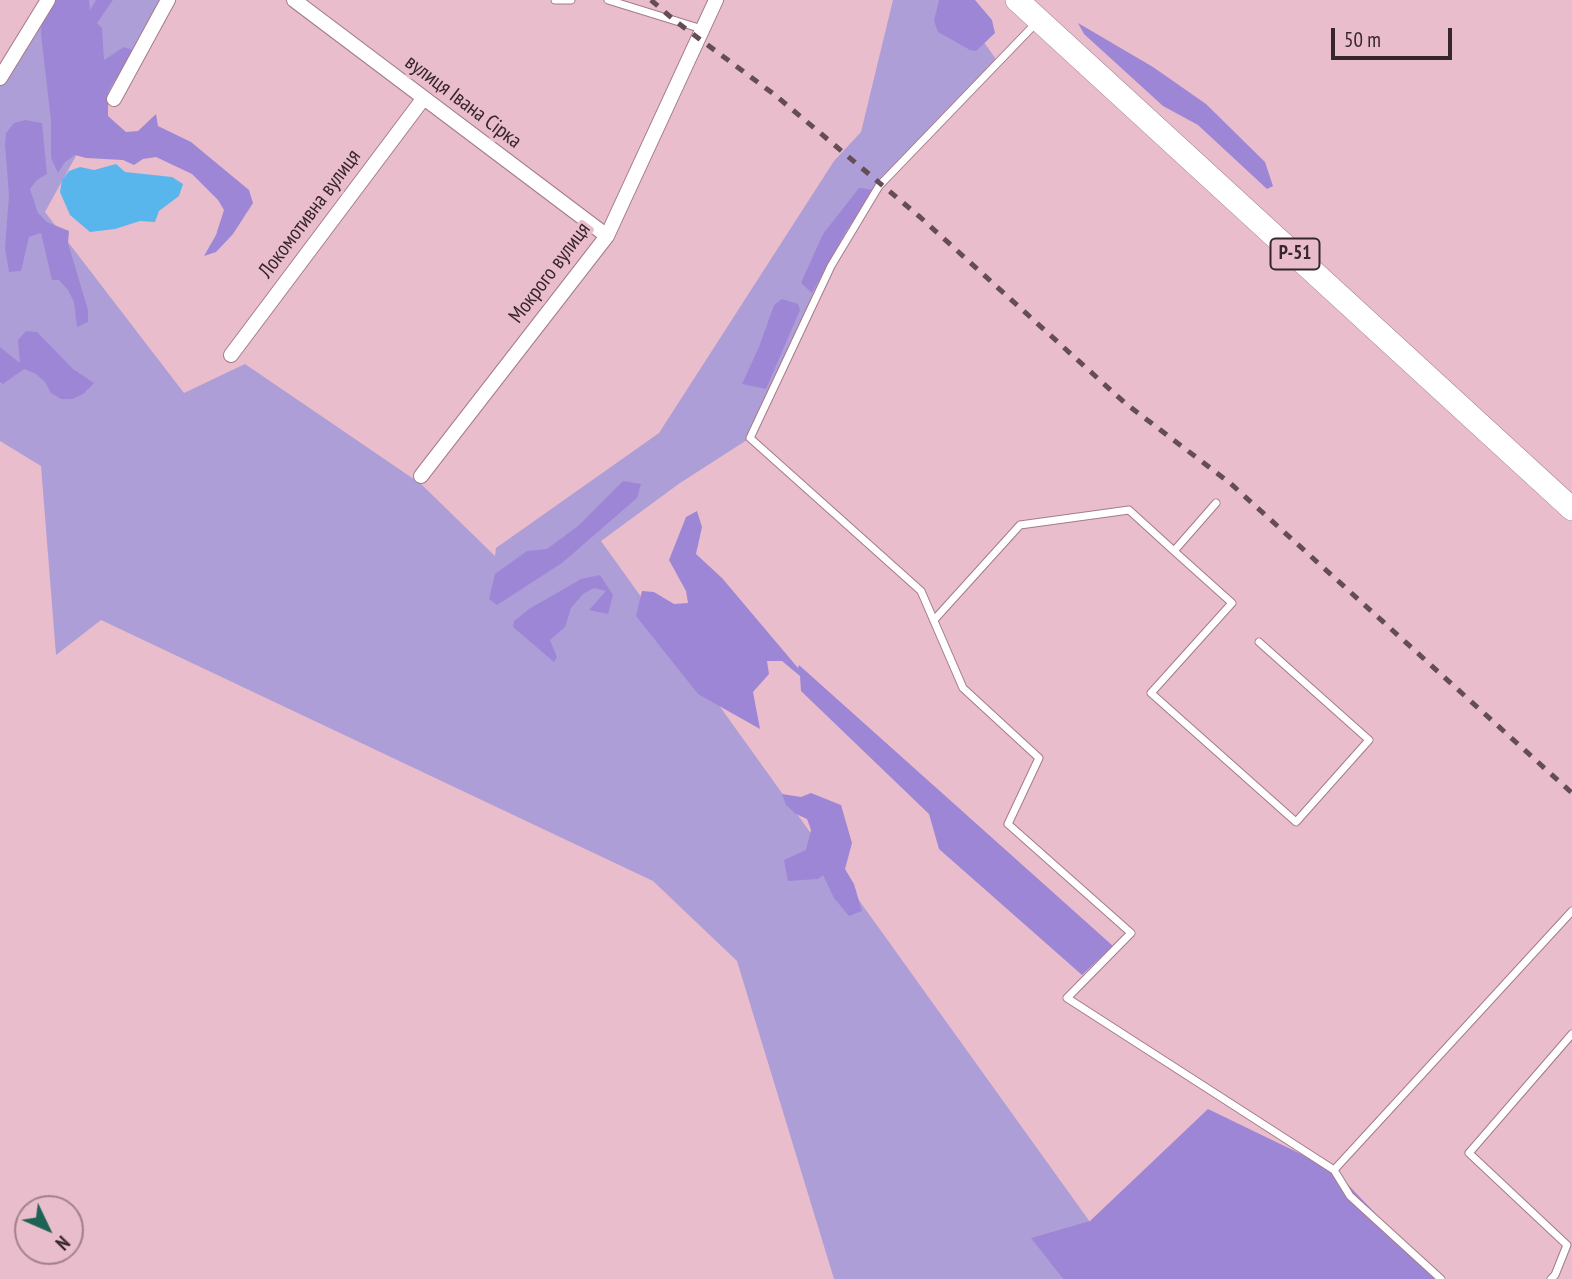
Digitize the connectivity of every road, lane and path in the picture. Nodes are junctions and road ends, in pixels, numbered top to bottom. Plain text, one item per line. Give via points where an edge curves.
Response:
1 (48, 0) edge
2 (169, 0) edge
3 (294, 0) edge
4 (555, 0) edge
5 (571, 0) edge
6 (608, 0) edge
7 (716, 0) edge
8 (1017, 0) edge
9 (1040, 19) junction
10 (702, 29) junction
11 (0, 78) edge
12 (114, 99) dead end
13 (423, 99) junction
14 (607, 236) junction
15 (231, 355) dead end
16 (421, 476) dead end
17 (1216, 503) dead end
18 (1572, 509) edge
19 (1174, 551) junction
20 (934, 620) junction
21 (1259, 642) dead end
22 (1572, 912) edge
23 (1571, 1036) edge
24 (1334, 1170) junction
25 (1441, 1279) edge
26 (1551, 1279) edge

1 - 11 street
2 - 12 street
3 - 13 street, вулиця Івана Сірка
4 - 5 lane
6 - 10 lane
7 - 10 street, Мокрого вулиця
8 - 9 main road, Р-51
9 - 18 main road, Р-51
9 - 20 lane via 880,186 831,266 750,438 921,591
10 - 14 street, Мокрого вулиця
13 - 14 street, вулиця Івана Сірка
13 - 15 street, Локомотивна вулиця
14 - 16 street, Мокрого вулиця
17 - 19 lane
19 - 20 lane via 1129,510 1020,525
19 - 21 lane via 1232,603 1151,693 1296,822 1369,740
20 - 24 lane via 963,688 1039,758 1008,824 1131,933 1067,998
22 - 24 lane
23 - 26 lane via 1469,1153 1567,1245
24 - 25 lane via 1350,1196

